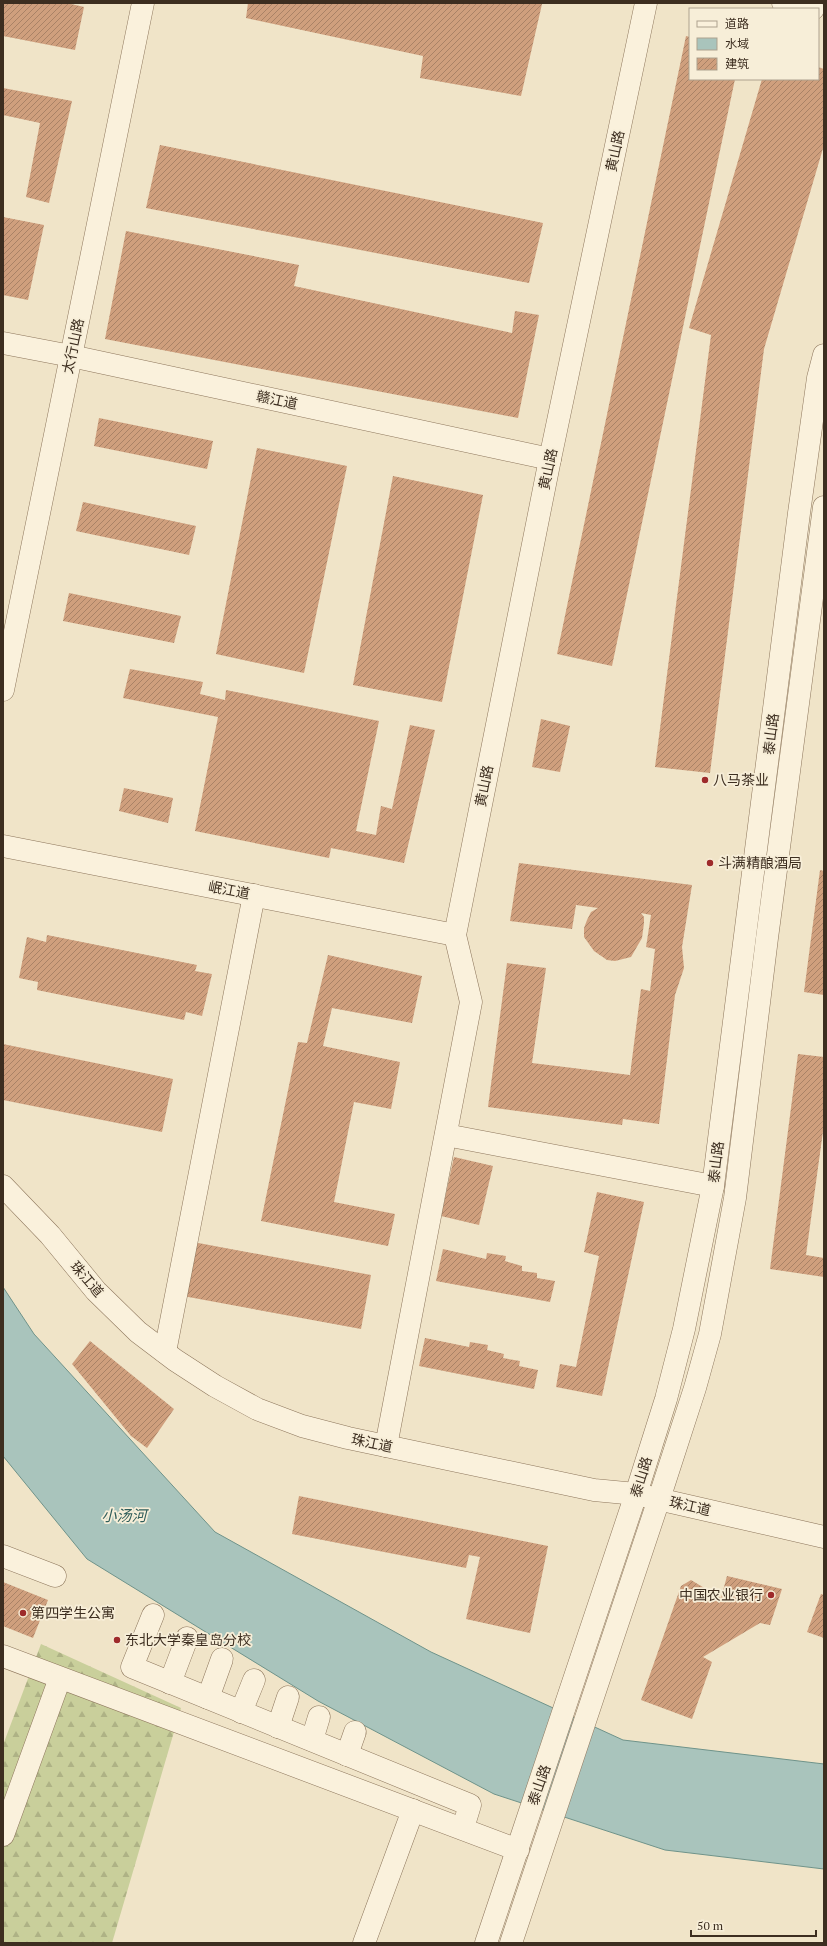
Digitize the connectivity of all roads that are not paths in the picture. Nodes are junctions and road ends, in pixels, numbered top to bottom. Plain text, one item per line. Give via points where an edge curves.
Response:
1 (143, 3) edge
2 (646, 3) edge
3 (783, 3) edge
4 (808, 8) edge
5 (3, 343) edge
6 (824, 355) edge
7 (72, 356) junction
8 (550, 459) junction
9 (799, 513) junction
10 (824, 514) edge
11 (3, 690) edge
12 (3, 846) edge
13 (254, 895) junction
14 (455, 935) junction
15 (446, 1135) junction
16 (3, 1186) edge
17 (713, 1186) junction
18 (165, 1352) junction
19 (386, 1446) junction
20 (636, 1494) junction
21 (659, 1499) junction
22 (824, 1537) edge
23 (3, 1556) edge
24 (55, 1576) dead end
25 (153, 1615) dead end
26 (187, 1638) dead end
27 (3, 1656) edge
28 (222, 1659) dead end
29 (60, 1678) junction
30 (254, 1680) dead end
31 (170, 1682) junction
32 (288, 1697) dead end
33 (208, 1698) junction
34 (241, 1712) junction
35 (319, 1717) dead end
36 (278, 1727) junction
37 (355, 1732) dead end
38 (312, 1740) junction
39 (347, 1755) junction
40 (414, 1810) junction
41 (463, 1828) junction
42 (3, 1835) edge
43 (518, 1850) junction
44 (364, 1943) edge
45 (486, 1943) edge
46 (511, 1943) edge

1 - 7 street, 太行山路
2 - 8 street, 黄山路
3 - 4 street
5 - 7 street, 赣江道
6 - 9 street, 泰山路 via 818,378
7 - 8 street, 赣江道
7 - 11 street, 太行山路
8 - 14 street, 黄山路
9 - 10 street
9 - 17 street, 泰山路
10 - 21 street via 735,1198 710,1334
12 - 13 street, 岷江道
13 - 14 street, 岷江道
13 - 18 street
14 - 15 street via 471,1002
15 - 17 street
15 - 19 street
16 - 18 street, 珠江道 via 50,1235 96,1291 138,1332
17 - 20 street, 泰山路 via 684,1329 666,1399
18 - 19 street, 珠江道 via 215,1386 257,1409 302,1426
19 - 20 street, 珠江道 via 594,1490
20 - 21 street, 珠江道
20 - 43 street, 泰山路
21 - 22 street, 珠江道
21 - 46 street
23 - 24 street
25 - 31 street via 132,1667
26 - 31 street
27 - 29 street
28 - 33 street
29 - 40 street
29 - 42 street
30 - 34 street
31 - 33 street
32 - 36 street
33 - 34 street
34 - 36 street
35 - 38 street
36 - 38 street
37 - 39 street
38 - 39 street
39 - 41 street via 470,1805
40 - 41 street
40 - 44 street
41 - 43 street
43 - 45 street, 泰山路

